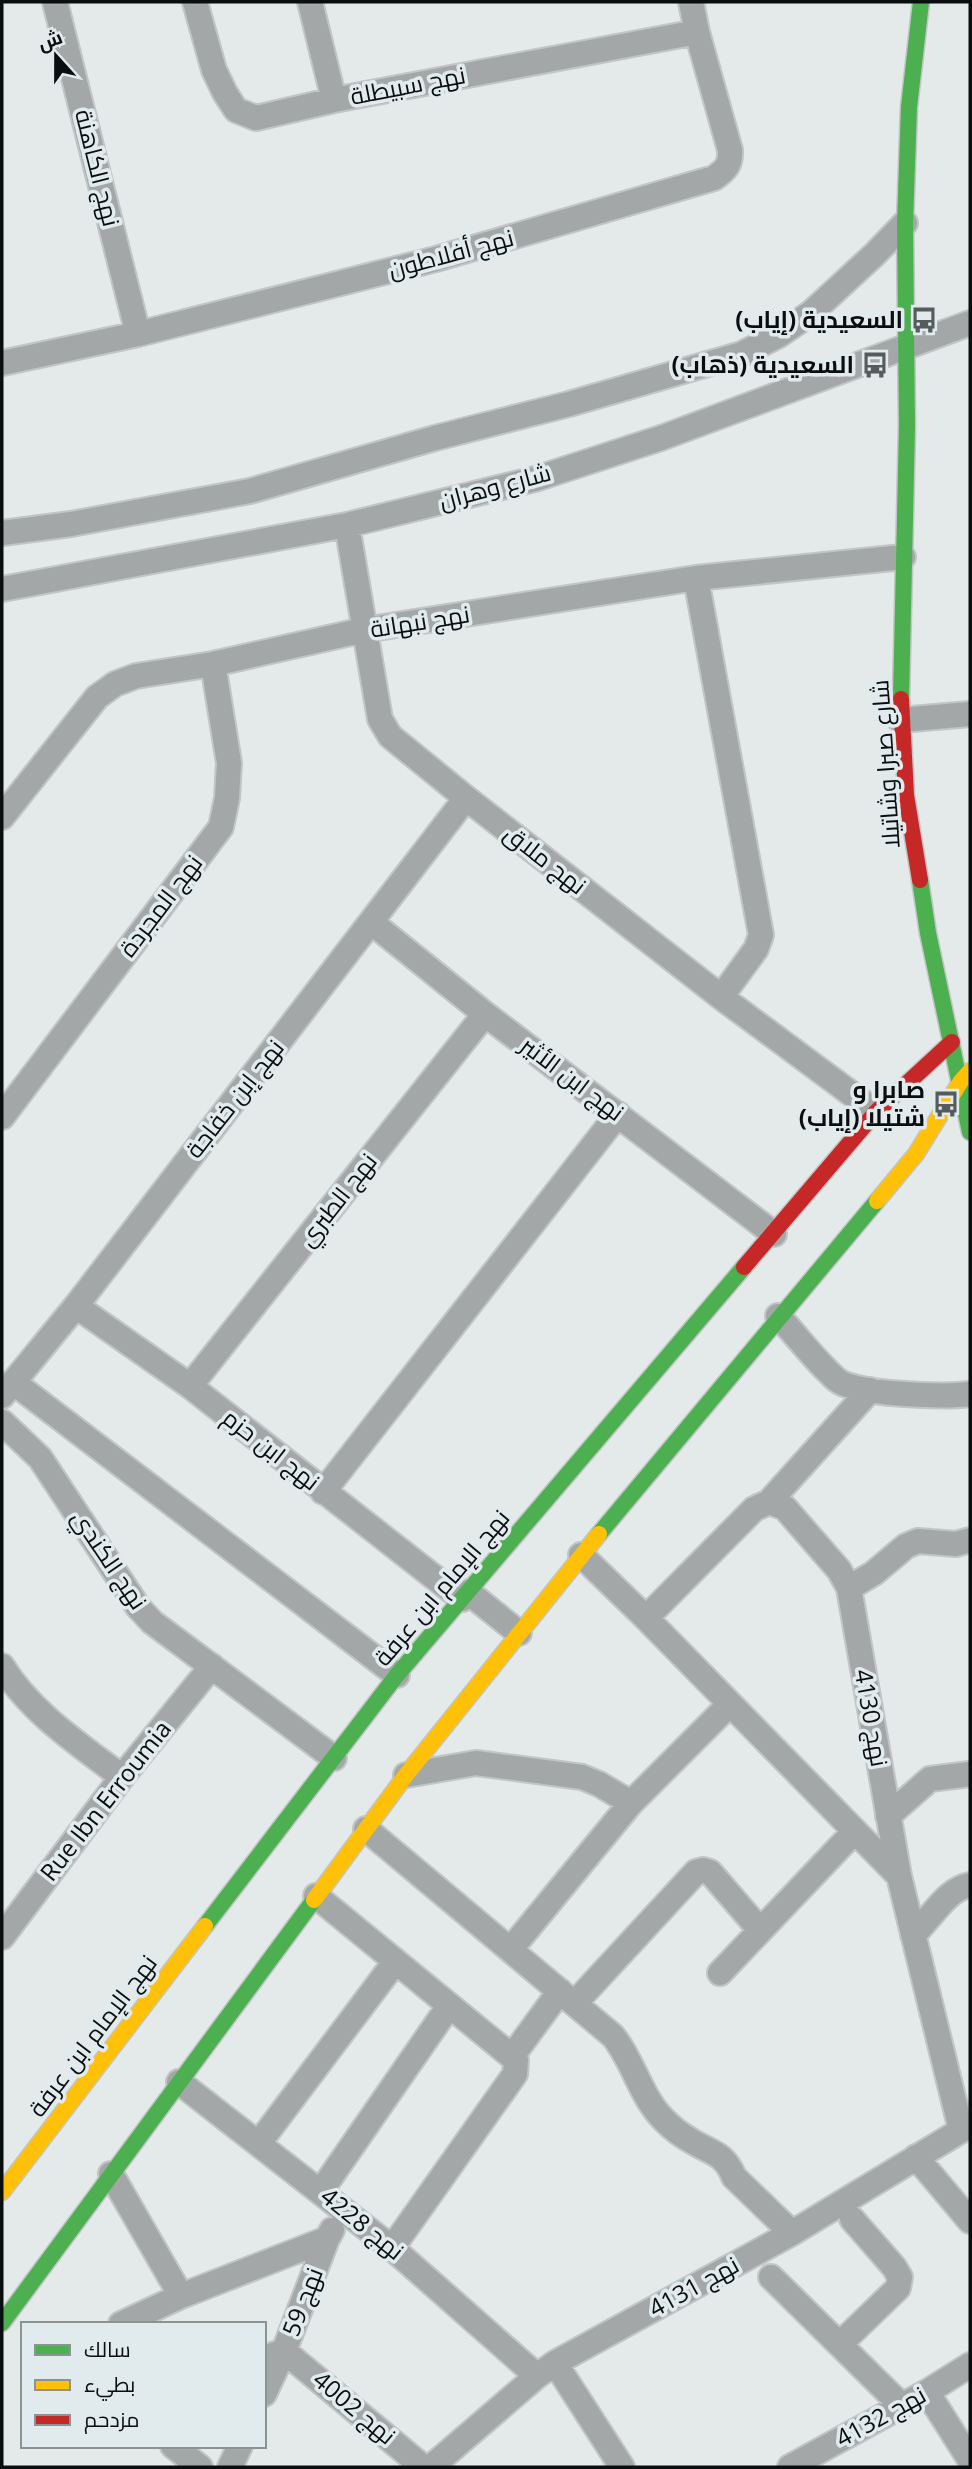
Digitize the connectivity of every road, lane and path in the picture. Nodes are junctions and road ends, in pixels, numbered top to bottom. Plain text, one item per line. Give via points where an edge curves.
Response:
1 (55, 2) edge
2 (195, 2) edge
3 (310, 2) edge
4 (691, 2) edge
5 (921, 2) edge
6 (697, 32) junction
7 (334, 100) junction
8 (905, 223) junction
9 (970, 323) edge
10 (138, 334) junction
11 (906, 346) junction
12 (2, 363) edge
13 (347, 525) junction
14 (2, 533) edge
15 (903, 557) junction
16 (696, 578) junction
17 (2, 589) edge
18 (364, 630) junction
19 (213, 664) junction
20 (970, 715) edge
21 (900, 720) junction
22 (466, 798) junction
23 (2, 817) edge
24 (371, 922) junction
25 (721, 997) junction
26 (485, 1014) junction
27 (952, 1042) junction
28 (966, 1076) edge
29 (876, 1112) junction
30 (618, 1114) junction
31 (2, 1116) edge
32 (970, 1132) edge
33 (774, 1234) junction
34 (76, 1306) junction
35 (778, 1317) junction
36 (190, 1386) junction
37 (7, 1389) edge
38 (870, 1390) junction
39 (970, 1394) edge
40 (2, 1422) edge
41 (323, 1492) junction
42 (769, 1502) junction
43 (970, 1540) edge
44 (581, 1555) junction
45 (849, 1588) junction
46 (465, 1595) junction
47 (646, 1618) junction
48 (519, 1633) junction
49 (212, 1666) junction
50 (397, 1675) junction
51 (5, 1682) edge
52 (730, 1703) junction
53 (334, 1758) junction
54 (970, 1774) edge
55 (406, 1775) junction
56 (122, 1777) junction
57 (631, 1803) junction
58 (888, 1816) junction
59 (366, 1829) junction
60 (855, 1831) junction
61 (899, 1876) junction
62 (970, 1885) edge
63 (316, 1896) junction
64 (760, 1930) junction
65 (913, 1935) junction
66 (2, 1937) edge
67 (511, 1949) junction
68 (395, 1962) junction
69 (720, 1973) dead end
70 (567, 1997) junction
71 (449, 2006) junction
72 (513, 2055) junction
73 (179, 2082) junction
74 (966, 2128) edge
75 (259, 2143) junction
76 (916, 2157) junction
77 (111, 2174) junction
78 (6, 2178) edge
79 (321, 2191) junction
80 (344, 2211) junction
81 (852, 2219) dead end
82 (970, 2221) edge
83 (792, 2233) junction
84 (327, 2239) junction
85 (392, 2248) junction
86 (771, 2277) dead end
87 (181, 2296) junction
88 (125, 2322) edge
89 (9, 2326) edge
90 (839, 2344) junction
91 (274, 2354) edge
92 (970, 2365) edge
93 (546, 2370) junction
94 (266, 2386) edge
95 (928, 2392) junction
96 (902, 2406) junction
97 (176, 2448) edge
98 (239, 2448) edge
99 (970, 2460) edge
100 (804, 2464) edge
101 (200, 2467) edge
102 (230, 2467) edge
103 (423, 2467) edge
104 (431, 2467) edge
105 (622, 2467) edge

1 - 10 street, نهج الكاهنة
2 - 7 street, نهج سبيطلة via 214,70 236,110 256,118
3 - 7 street
4 - 6 street, نهج أفلاطون
5 - 8 street, شارع صبرا وشاتيلا via 909,107
6 - 7 street, نهج سبيطلة
6 - 10 street, نهج أفلاطون via 730,150 731,162 714,177 436,260
8 - 11 street, شارع صبرا وشاتيلا
8 - 14 street via 811,313 742,354 250,491
9 - 11 street, شارع وهران
10 - 12 street, نهج أفلاطون
11 - 13 street, شارع وهران via 661,438 547,475
11 - 15 street, شارع صبرا وشاتيلا
13 - 17 street, شارع وهران
13 - 18 street, نهج ملاق
15 - 16 street, نهج نبهانة
15 - 21 street, شارع صبرا وشاتيلا
16 - 18 street, نهج نبهانة
16 - 25 street via 761,935
18 - 19 street, نهج نبهانة
18 - 22 street, نهج ملاق via 384,727
19 - 23 street, نهج نبهانة via 136,676 97,697
19 - 31 street, نهج المجردة via 229,763 221,827
20 - 21 street
21 - 27 street, شارع صبرا وشاتيلا via 905,795
22 - 24 street, نهج إبن خفاجة
22 - 25 street, نهج ملاق
24 - 26 street, نهج ابن الأثير
24 - 34 street, نهج إبن خفاجة
25 - 29 street, نهج ملاق
26 - 30 street, نهج ابن الأثير
26 - 36 street, نهج الطبري
27 - 28 street, شارع صبرا وشاتيلا
27 - 29 street, نهج الإمام ابن عرفة
28 - 32 street, شارع صبرا وشاتيلا
28 - 35 street via 916,1154
29 - 33 street, نهج الإمام ابن عرفة
30 - 33 street, نهج ابن الأثير
30 - 41 street
33 - 46 street, نهج الإمام ابن عرفة
34 - 36 street, نهج ابن حزم
34 - 37 street, نهج إبن خفاجة
35 - 38 street via 839,1381
35 - 44 street
36 - 41 street, نهج ابن حزم
37 - 50 street
38 - 39 street via 945,1397
38 - 42 street
40 - 49 street, نهج الكندي via 40,1458 138,1607
41 - 46 street, نهج ابن حزم
42 - 45 street, نهج 4130 via 785,1508
42 - 47 street via 754,1510
43 - 45 street via 956,1544 918,1541
44 - 47 street
44 - 48 street
45 - 58 street, نهج 4130
46 - 48 street, نهج ابن حزم
46 - 50 street, نهج الإمام ابن عرفة
47 - 52 street
48 - 55 street
49 - 53 street, نهج الكندي
49 - 56 street, Rue Ibn Erroumia
50 - 53 street, نهج الإمام ابن عرفة
51 - 56 street
52 - 57 street
52 - 60 street
53 - 78 street, نهج الإمام ابن عرفة
54 - 58 street via 930,1779
55 - 57 street via 476,1763 582,1777
55 - 59 street
56 - 66 street, Rue Ibn Erroumia
57 - 67 street
58 - 61 street, نهج 4130
59 - 63 street
59 - 67 street
60 - 61 street
60 - 64 street
61 - 65 street, نهج 4130
62 - 65 street via 952,1894
63 - 68 street
63 - 73 street
64 - 69 street
64 - 70 street via 710,1872 696,1872
65 - 74 street, نهج 4130
67 - 70 street
68 - 71 street
68 - 75 street
70 - 72 street
70 - 83 street via 619,2044 645,2096 664,2120 690,2141 716,2153
71 - 72 street
71 - 79 street
72 - 85 street via 514,2074
73 - 75 street, نهج 4228
73 - 77 street
74 - 76 street, نهج 4131
75 - 79 street, نهج 4228
76 - 82 street
76 - 83 street, نهج 4131
77 - 87 street
77 - 89 street
79 - 80 street, نهج 4228
80 - 84 street, نهج 59
80 - 85 street, نهج 4228
81 - 90 street via 900,2277 898,2288
83 - 93 street, نهج 4131
84 - 87 street
84 - 91 street, نهج 59
85 - 93 street, نهج 4228
86 - 90 street
87 - 88 street
90 - 96 street
91 - 94 street, نهج 59
91 - 103 street, نهج 4002
92 - 95 street, نهج 4132
93 - 104 street, نهج 4131
93 - 105 street, نهج 4228
95 - 96 street, نهج 4132
95 - 99 street
96 - 100 street, نهج 4132
97 - 101 street
98 - 102 street

